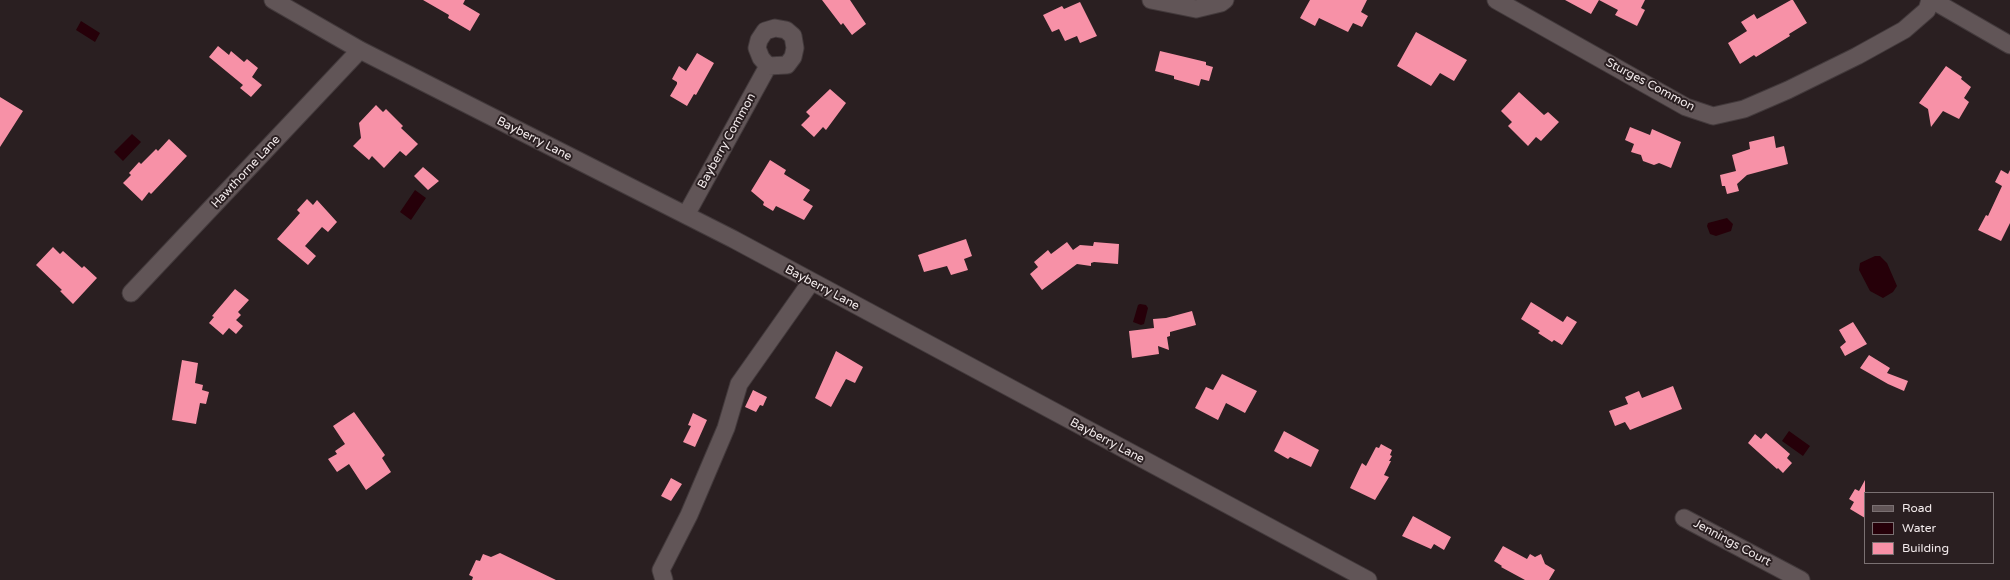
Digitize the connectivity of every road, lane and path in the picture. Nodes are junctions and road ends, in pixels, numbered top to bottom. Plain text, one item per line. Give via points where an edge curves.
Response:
1 (273, 0) edge
2 (1151, 0) edge
3 (1225, 0) edge
4 (1496, 0) edge
5 (1931, 0) edge
6 (2010, 45) edge
7 (360, 50) junction
8 (768, 66) dead end
9 (686, 215) junction
10 (811, 282) junction
11 (131, 293) dead end
12 (1684, 518) dead end
13 (664, 580) edge
14 (1368, 580) edge
15 (1800, 580) edge

1 - 7 street, Bayberry Lane
2 - 3 street via 1196,9
4 - 5 street, Sturges Common via 1686,107 1713,116 1744,109 1857,56 1904,30 1927,10
5 - 6 street
7 - 9 street, Bayberry Lane
7 - 11 street, Hawthorne Lane
8 - 9 street, Bayberry Common
9 - 10 street, Bayberry Lane
10 - 13 street via 739,384 726,428 692,508 661,570
10 - 14 street, Bayberry Lane
12 - 15 street, Jennings Court

